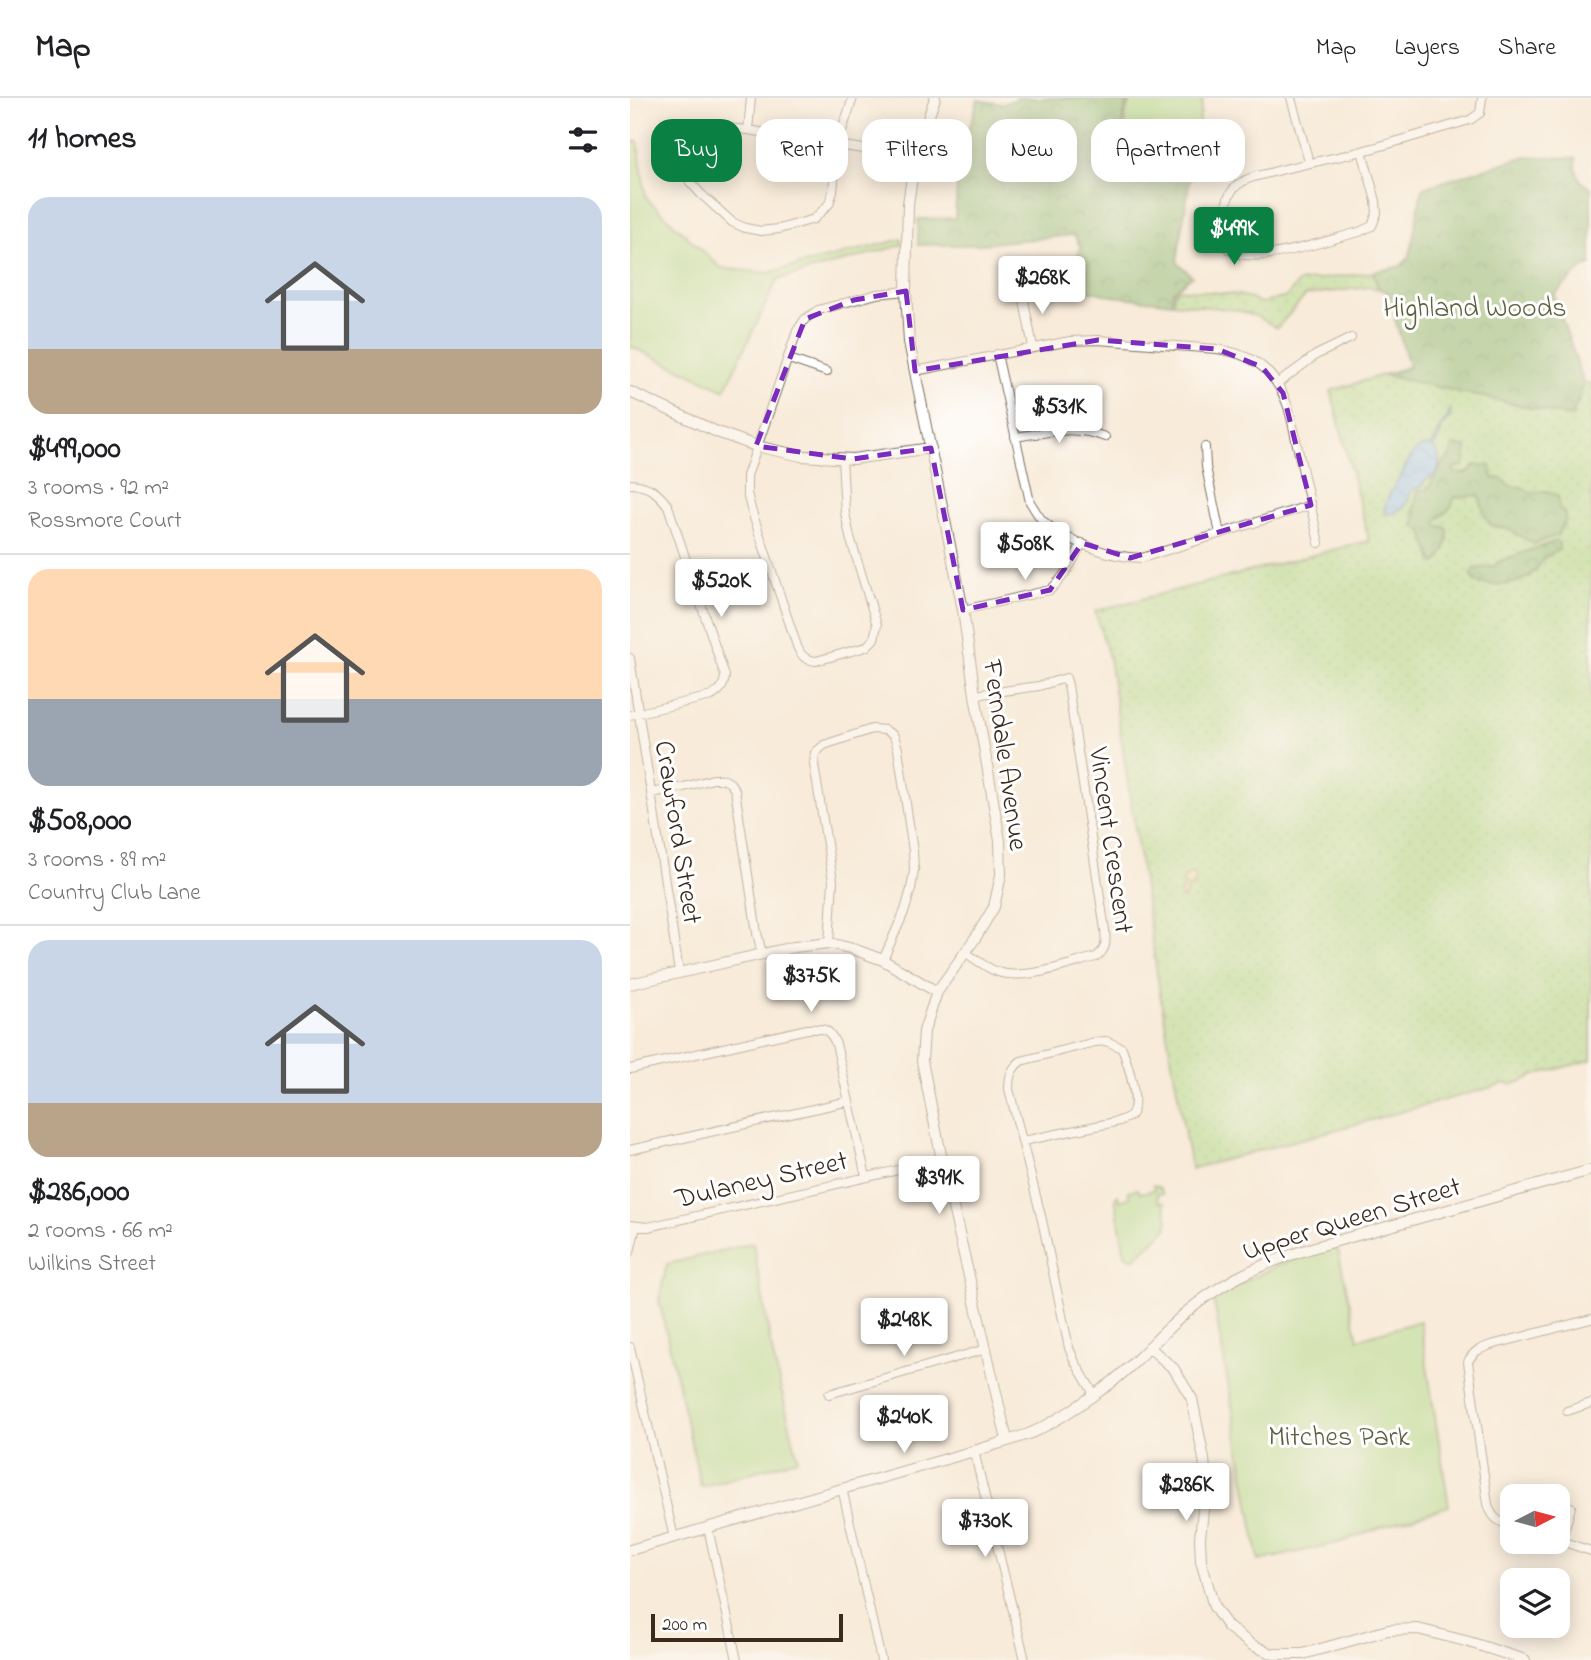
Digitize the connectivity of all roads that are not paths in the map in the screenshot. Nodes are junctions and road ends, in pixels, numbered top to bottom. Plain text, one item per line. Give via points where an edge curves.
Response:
1 (751, 98) edge
2 (853, 98) edge
3 (935, 98) edge
4 (1291, 98) edge
5 (1482, 98) edge
6 (846, 119) edge
7 (928, 119) edge
8 (748, 130) junction
9 (756, 131) edge
10 (1362, 151) junction
11 (1309, 162) junction
12 (834, 182) edge
13 (911, 182) edge
14 (906, 291) junction
15 (1022, 291) dead end
16 (1351, 338) dead end
17 (1034, 346) junction
18 (998, 354) junction
19 (789, 359) junction
20 (915, 371) junction
21 (827, 372) dead end
22 (1277, 384) junction
23 (630, 393) edge
24 (1016, 437) junction
25 (1105, 437) dead end
26 (757, 446) junction
27 (1205, 447) dead end
28 (931, 448) junction
29 (842, 458) junction
30 (630, 484) edge
31 (1311, 505) junction
32 (1220, 534) junction
33 (1082, 543) junction
34 (1319, 543) dead end
35 (963, 610) junction
36 (630, 657) edge
37 (975, 695) junction
38 (634, 714) edge
39 (651, 793) junction
40 (829, 943) junction
41 (965, 952) junction
42 (762, 954) junction
43 (883, 960) junction
44 (680, 972) junction
45 (630, 984) edge
46 (937, 992) junction
47 (630, 1069) edge
48 (849, 1101) junction
49 (1023, 1141) junction
50 (630, 1150) edge
51 (942, 1160) junction
52 (1591, 1170) edge
53 (866, 1177) junction
54 (633, 1226) edge
55 (630, 1252) edge
56 (1591, 1319) edge
57 (630, 1347) edge
58 (1149, 1347) junction
59 (986, 1349) junction
60 (829, 1394) dead end
61 (1094, 1394) junction
62 (1591, 1403) edge
63 (1567, 1411) dead end
64 (1007, 1440) junction
65 (974, 1451) junction
66 (842, 1489) junction
67 (1571, 1507) dead end
68 (1570, 1510) edge
69 (1500, 1522) edge
70 (708, 1528) junction
71 (674, 1538) junction
72 (1570, 1544) edge
73 (630, 1550) edge
74 (1591, 1551) edge
75 (1272, 1657) edge
76 (737, 1660) edge
77 (881, 1660) edge
78 (1025, 1660) edge
79 (1525, 1660) edge

1 - 8 street
2 - 6 street
3 - 7 street, Ferndale Avenue
4 - 11 street
5 - 10 street via 1480,113 1470,120
8 - 9 street
8 - 12 street via 704,126 687,132 678,153 690,182 732,222 761,231 814,219 829,204
10 - 11 street
10 - 11 street via 1376,201 1372,226 1270,255 1249,255 1227,247 1223,223 1231,192 1248,179
13 - 14 street, Ferndale Avenue
14 - 19 street via 818,310 797,331
14 - 20 street, Ferndale Avenue
15 - 17 street
16 - 22 street via 1316,355
17 - 18 street
17 - 22 street via 1098,340 1217,349 1252,360
18 - 20 street
18 - 24 street
19 - 21 street
19 - 26 street
20 - 28 street, Ferndale Avenue
22 - 31 street via 1290,416
23 - 26 street
24 - 25 street via 1066,429
24 - 33 street via 1030,502 1042,520
26 - 29 street via 801,456
26 - 29 street via 747,475 747,493 797,646 808,660 866,647 874,639 877,625 850,537
27 - 32 street
28 - 29 street
28 - 35 street, Ferndale Avenue
30 - 38 street via 658,492 668,506 725,676 724,685 712,696
31 - 32 street
31 - 34 street
32 - 33 street via 1142,558
33 - 35 street via 1070,568 1050,590
35 - 37 street, Ferndale Avenue
36 - 38 street, Crawford Street
37 - 41 street, Ferndale Avenue via 1000,841 1000,875 994,907
37 - 41 street, Vincent Crescent via 1066,678 1106,946 1096,957 1022,976 995,971
38 - 39 street, Crawford Street
39 - 42 street via 713,779 723,779 735,790
39 - 44 street, Crawford Street
40 - 42 street
40 - 43 street
40 - 43 street via 833,881 815,752 872,729 885,730 894,736 898,749 914,870 905,910
41 - 46 street, Ferndale Avenue
42 - 44 street
43 - 46 street
44 - 45 street
46 - 51 street, Ferndale Avenue via 924,1031 922,1061
47 - 48 street via 821,1028 831,1033 836,1044
48 - 50 street
48 - 53 street
49 - 49 street via 1130,1117 1135,1097 1122,1048 1095,1042 1013,1067 1009,1089
49 - 61 street via 1069,1348
51 - 53 street, Dulaney Street
51 - 59 street, Ferndale Avenue
52 - 58 street, Upper Queen Street via 1315,1247 1247,1271 1218,1288
53 - 54 street, Dulaney Street via 648,1227
54 - 55 street
56 - 69 street via 1478,1349 1468,1362 1488,1504
57 - 71 street
58 - 61 street, Upper Queen Street
58 - 75 street via 1174,1369 1192,1399 1206,1483 1201,1561 1214,1606 1228,1627
59 - 60 street
59 - 64 street, Ferndale Avenue
61 - 64 street, Upper Queen Street via 1052,1422
62 - 63 street
64 - 65 street, Upper Queen Street
65 - 66 street, Upper Queen Street
65 - 78 street
66 - 70 street, Upper Queen Street
66 - 77 street
67 - 68 street
70 - 71 street, Upper Queen Street
70 - 76 street
71 - 73 street, Upper Queen Street
72 - 74 street
75 - 79 street via 1303,1654 1388,1630 1418,1629

